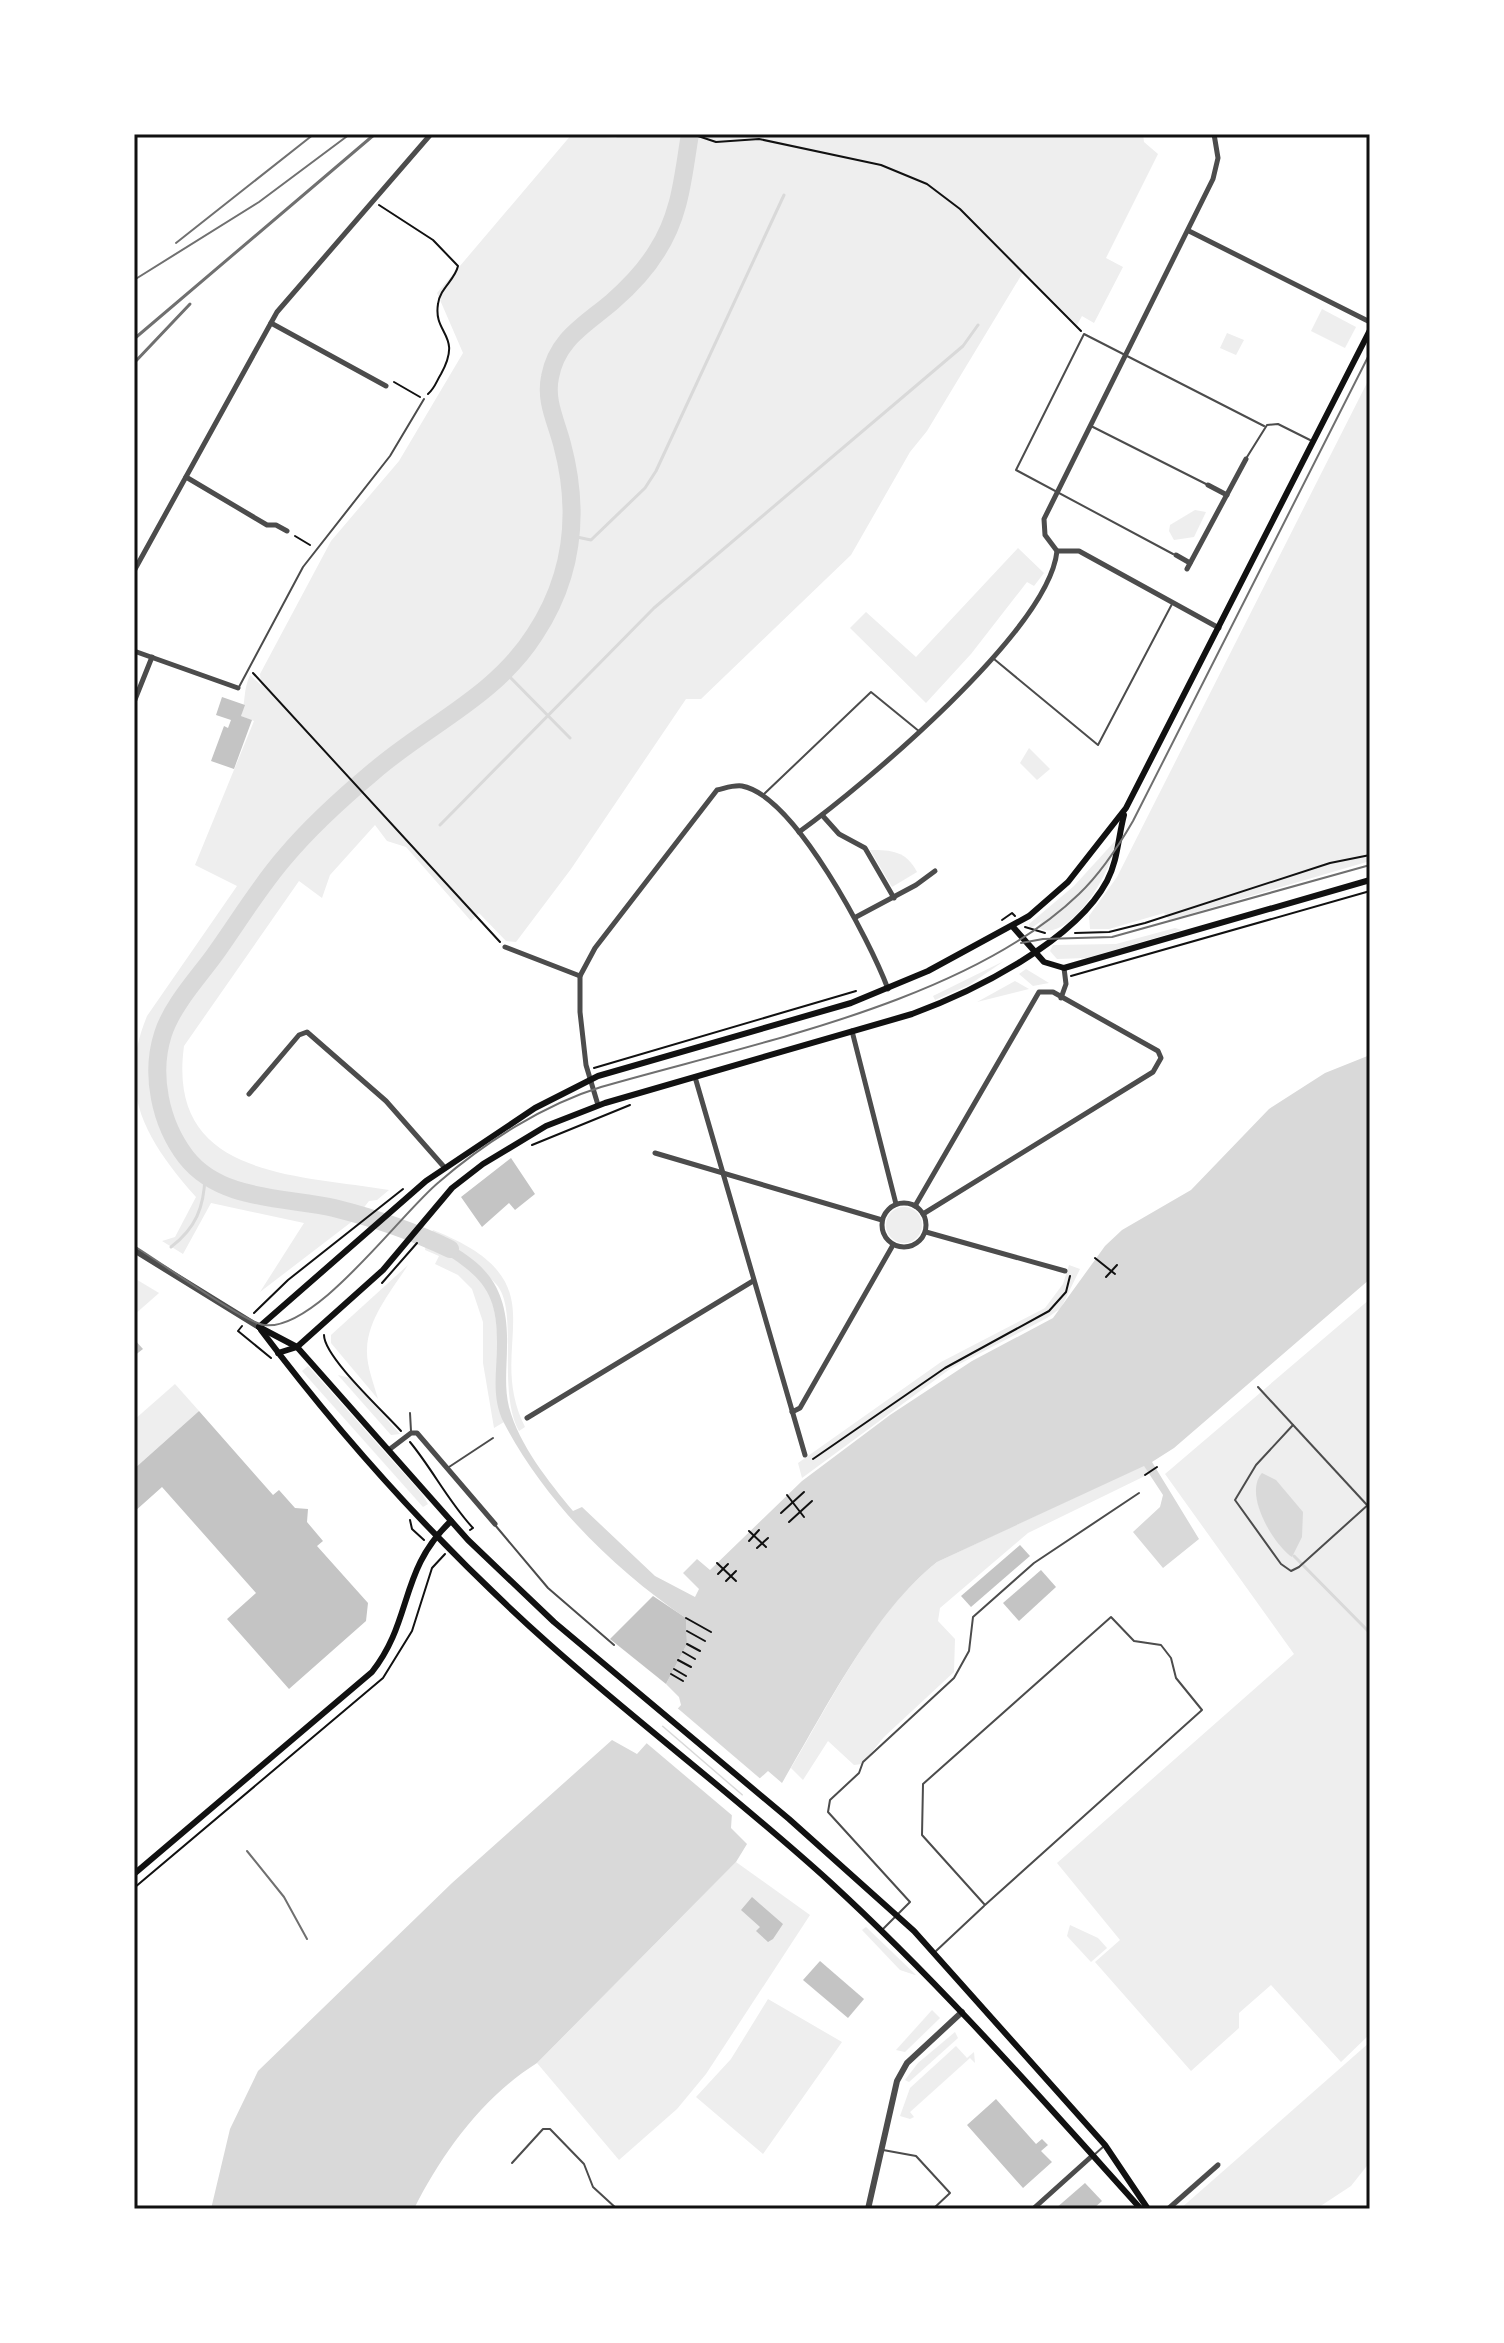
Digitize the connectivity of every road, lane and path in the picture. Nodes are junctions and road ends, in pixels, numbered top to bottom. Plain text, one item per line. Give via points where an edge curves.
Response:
1 (431, 134) edge
2 (692, 134) edge
3 (1214, 134) edge
4 (373, 201) junction
5 (1189, 231) junction
6 (1370, 322) edge
7 (271, 323) junction
8 (1370, 330) edge
9 (1084, 334) junction
10 (1125, 355) junction
11 (386, 386) joint
12 (424, 399) junction
13 (1091, 426) junction
14 (1264, 426) junction
15 (1314, 442) junction
16 (1246, 459) joint
17 (186, 477) junction
18 (1208, 485) joint
19 (1058, 490) junction
20 (1227, 495) junction
21 (287, 531) joint
22 (316, 548) junction
23 (1057, 551) junction
24 (1176, 555) joint
25 (134, 571) edge
26 (1173, 603) junction
27 (1220, 628) junction
28 (134, 651) edge
29 (152, 657) junction
30 (992, 657) junction
31 (248, 670) junction
32 (238, 688) joint
33 (134, 702) edge
34 (920, 732) junction
35 (761, 796) junction
36 (1126, 808) junction
37 (822, 815) junction
38 (799, 832) junction
39 (1370, 855) edge
40 (935, 871) dead end
41 (1370, 880) edge
42 (1370, 891) edge
43 (894, 898) junction
44 (1012, 913) dead end
45 (856, 917) junction
46 (998, 923) dead end
47 (1013, 927) junction
48 (1073, 933) dead end
49 (505, 947) joint
50 (1035, 952) junction
51 (1064, 968) junction
52 (580, 976) junction
53 (1066, 978) junction
54 (863, 989) dead end
55 (888, 989) junction
56 (1061, 998) junction
57 (852, 1031) junction
58 (599, 1065) dead end
59 (695, 1077) junction
60 (590, 1079) junction
61 (249, 1094) dead end
62 (638, 1101) dead end
63 (598, 1105) junction
64 (527, 1148) dead end
65 (655, 1153) dead end
66 (445, 1168) junction
67 (722, 1173) junction
68 (896, 1204) junction
69 (915, 1206) junction
70 (378, 1209) dead end
71 (923, 1214) junction
72 (882, 1220) junction
73 (926, 1232) junction
74 (893, 1245) junction
75 (134, 1250) edge
76 (1095, 1258) dead end
77 (1117, 1265) dead end
78 (1065, 1271) joint
79 (1111, 1271) junction
80 (1115, 1274) dead end
81 (1106, 1277) dead end
82 (753, 1281) junction
83 (270, 1297) dead end
84 (259, 1327) junction
85 (238, 1331) dead end
86 (325, 1332) dead end
87 (297, 1347) junction
88 (278, 1353) junction
89 (275, 1362) dead end
90 (1258, 1387) dead end
91 (792, 1412) junction
92 (410, 1413) dead end
93 (527, 1418) dead end
94 (1293, 1425) junction
95 (408, 1434) junction
96 (493, 1438) dead end
97 (390, 1449) junction
98 (805, 1455) joint
99 (1157, 1467) dead end
100 (448, 1468) junction
101 (1145, 1475) dead end
102 (804, 1492) dead end
103 (1139, 1493) dead end
104 (787, 1495) dead end
105 (812, 1501) dead end
106 (1369, 1504) edge
107 (781, 1513) dead end
108 (804, 1517) dead end
109 (409, 1518) dead end
110 (451, 1521) junction
111 (789, 1522) dead end
112 (495, 1524) joint
113 (473, 1528) dead end
114 (759, 1530) dead end
115 (749, 1531) dead end
116 (435, 1537) junction
117 (768, 1538) dead end
118 (749, 1541) dead end
119 (429, 1545) junction
120 (766, 1547) dead end
121 (757, 1548) dead end
122 (717, 1563) dead end
123 (728, 1564) dead end
124 (736, 1571) dead end
125 (718, 1574) dead end
126 (726, 1581) dead end
127 (736, 1581) dead end
128 (686, 1618) dead end
129 (687, 1631) dead end
130 (711, 1632) dead end
131 (705, 1641) dead end
132 (687, 1644) dead end
133 (614, 1645) dead end
134 (700, 1651) dead end
135 (683, 1652) dead end
136 (695, 1659) dead end
137 (678, 1660) dead end
138 (691, 1667) dead end
139 (674, 1669) dead end
140 (671, 1674) dead end
141 (686, 1676) dead end
142 (683, 1681) dead end
143 (134, 1874) edge
144 (985, 1905) junction
145 (897, 1915) junction
146 (882, 1931) junction
147 (934, 1952) junction
148 (976, 1999) junction
149 (962, 2012) junction
150 (1105, 2145) junction
151 (881, 2149) junction
152 (1092, 2156) junction
153 (512, 2163) dead end
154 (1218, 2165) dead end
155 (617, 2209) edge
156 (868, 2209) edge
157 (933, 2209) edge
158 (1033, 2209) edge
159 (1141, 2209) edge
160 (1148, 2209) edge
161 (1168, 2209) edge

1 - 4 street
2 - 9 path via 705,140 759,139 881,165 927,184 960,209
3 - 5 street via 1214,177
4 - 7 street
4 - 12 path via 426,234 458,266 438,302 449,359
5 - 6 street
5 - 10 street
7 - 11 street
7 - 17 street
8 - 15 main road
9 - 10 lane
9 - 19 lane via 1016,470
10 - 13 street
10 - 14 lane
11 - 12 path via 394,382
12 - 22 lane via 390,456
13 - 18 lane
13 - 19 street
14 - 15 lane via 1278,424
14 - 16 lane
15 - 27 main road
16 - 20 street
17 - 21 street via 267,525
17 - 25 street
18 - 20 street
19 - 23 street via 1044,519 1045,535
19 - 24 lane
20 - 24 street via 1189,566
21 - 22 path
22 - 31 lane
23 - 26 street via 1079,551
23 - 30 street via 1055,570
26 - 27 street
26 - 30 lane via 1098,745
27 - 36 main road
28 - 29 street
29 - 32 street
29 - 33 street
30 - 34 street
31 - 32 lane
31 - 49 path
34 - 35 lane via 871,692
34 - 37 street
35 - 38 street
35 - 52 street via 730,786 711,796 595,948
36 - 47 main road via 1068,882
36 - 50 main road via 1106,882 1086,908
37 - 38 street
37 - 43 street via 839,834 865,848
38 - 45 street
39 - 48 path via 1145,923
40 - 43 street
41 - 51 main road
42 - 53 path
43 - 45 street
44 - 46 path
45 - 55 street
47 - 50 main road
47 - 55 main road
49 - 52 street
50 - 51 main road via 1049,965
50 - 57 main road via 951,999
51 - 53 street
52 - 60 street
53 - 56 street
54 - 58 path
55 - 60 main road
56 - 69 street via 1047,990 1039,992
56 - 71 street via 1152,1046 1161,1058 1159,1066
57 - 59 main road
57 - 68 street
59 - 63 main road
59 - 67 street
60 - 63 street
60 - 66 main road via 535,1108
61 - 66 street via 307,1032 386,1101
62 - 64 path
63 - 87 main road via 546,1126 483,1164 438,1202 383,1270
65 - 67 street
66 - 84 main road
67 - 72 street
67 - 82 street
68 - 69 street
68 - 72 street
69 - 71 street
70 - 83 path
71 - 73 street
72 - 74 street via 882,1232
73 - 74 street via 912,1246
73 - 78 street
74 - 91 street via 800,1408
75 - 84 street
76 - 79 path
77 - 79 path
78 - 98 path via 1071,1279 1066,1292 1049,1311 945,1368 814,1459
79 - 80 path
79 - 81 path
82 - 91 street
82 - 93 street
84 - 87 main road
84 - 88 main road
85 - 89 path
86 - 95 path via 326,1346
87 - 88 main road
87 - 97 main road
88 - 116 main road
90 - 94 lane
91 - 98 street
92 - 95 lane
94 - 106 lane via 1361,1503
94 - 106 lane via 1256,1465 1235,1500 1281,1564 1291,1571 1299,1567
95 - 97 street
95 - 100 street via 417,1433
95 - 113 path
96 - 100 lane
97 - 110 main road
99 - 101 path
100 - 112 street
102 - 107 path
103 - 145 lane via 1034,1563 973,1617 969,1651 954,1678 830,1800 828,1812 910,1902
104 - 108 path
105 - 111 path
109 - 119 path via 412,1529
110 - 116 main road
110 - 145 main road via 554,1622
112 - 133 lane via 548,1588
114 - 118 path
115 - 120 path
116 - 119 main road
116 - 146 main road via 617,1703
117 - 121 path
119 - 143 main road via 392,1639 372,1672
122 - 127 path
123 - 125 path
124 - 126 path
128 - 130 path
129 - 131 path
132 - 134 path
135 - 136 path
137 - 138 path
139 - 141 path
140 - 142 path
144 - 144 lane via 1202,1710 1176,1678 1161,1645 1134,1641 1111,1617 923,1784 922,1835
144 - 147 lane
145 - 146 lane
145 - 147 main road
146 - 149 main road
147 - 148 main road
148 - 149 main road
148 - 150 main road
149 - 151 street via 907,2063 897,2081
149 - 152 main road
150 - 152 lane
150 - 160 main road
151 - 156 street
151 - 157 lane via 916,2156 950,2193
152 - 158 street
152 - 159 main road
153 - 155 lane via 546,2128 584,2164 593,2187
154 - 161 street

